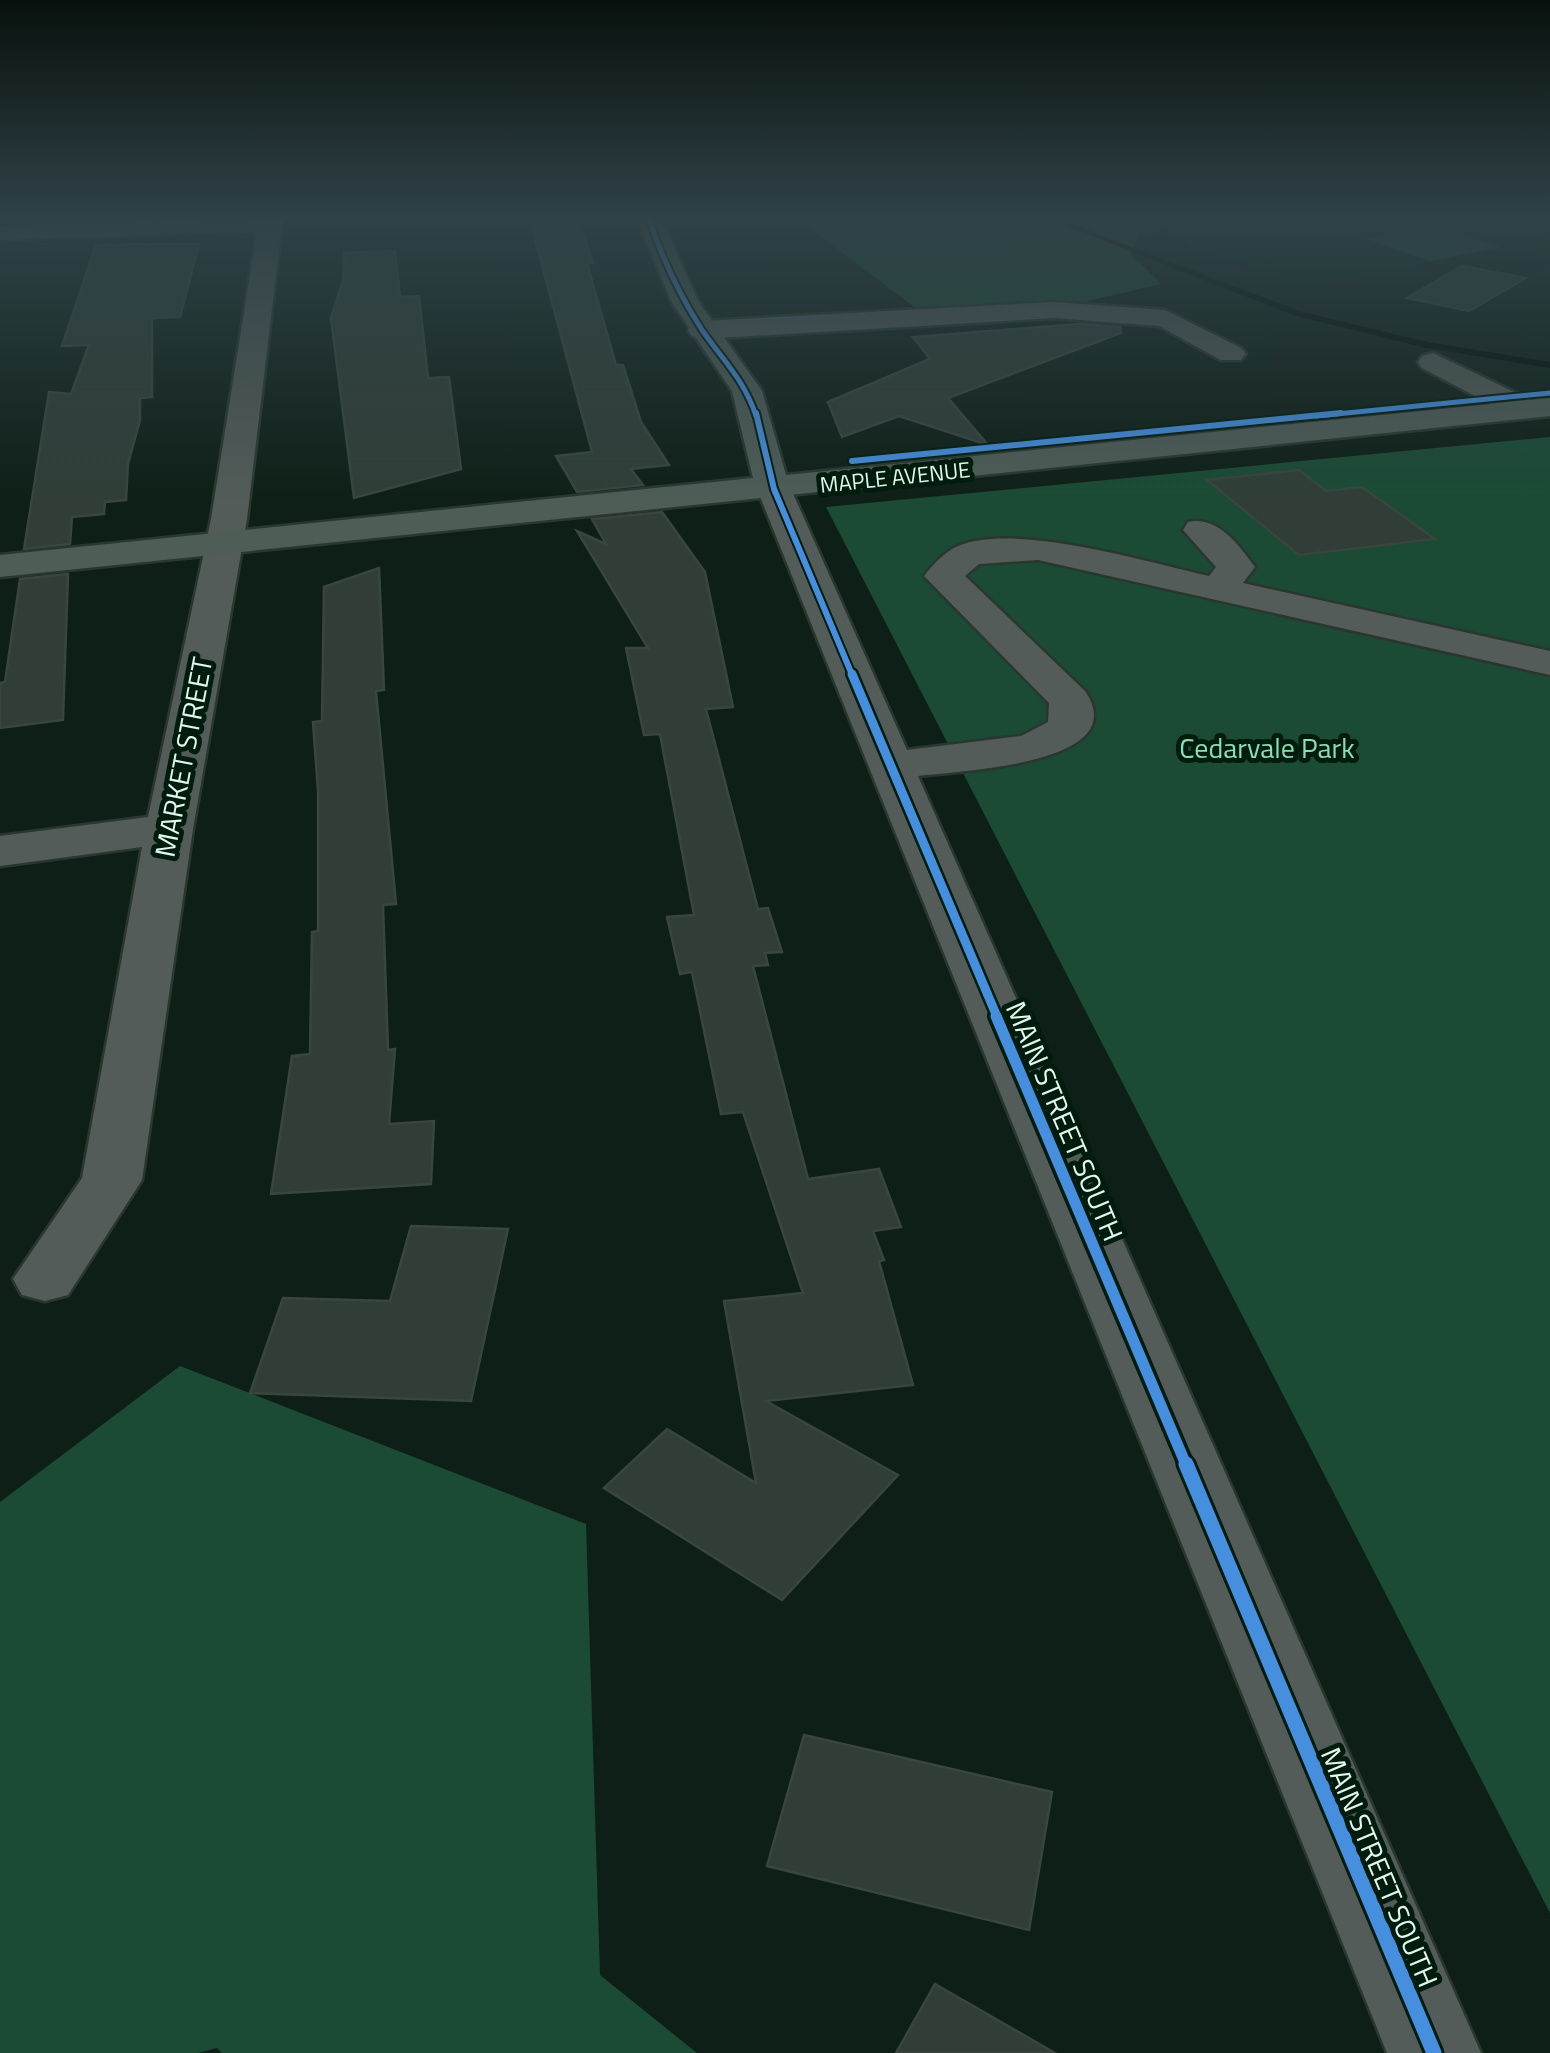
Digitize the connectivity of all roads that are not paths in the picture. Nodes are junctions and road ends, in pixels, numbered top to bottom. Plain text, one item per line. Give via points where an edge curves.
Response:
1 (257, 312) edge
2 (693, 312) edge
3 (1023, 312) edge
4 (1079, 312) edge
5 (710, 338) junction
6 (1231, 354) dead end
7 (1433, 362) dead end
8 (1538, 408) edge
9 (768, 462) junction
10 (1201, 530) dead end
11 (224, 545) junction
12 (0, 566) edge
13 (1218, 589) junction
14 (1550, 663) edge
15 (891, 766) junction
16 (169, 829) junction
17 (0, 851) edge
18 (45, 1279) dead end
19 (1434, 2053) edge

1 - 11 street, MARKET STREET
2 - 5 main road, MAIN STREET SOUTH
3 - 5 street via 882,320 889,335 876,346 845,351 793,345 764,327
4 - 6 street via 1165,318
5 - 9 main road, MAIN STREET SOUTH via 708,377
7 - 8 street
8 - 9 main road, MAPLE AVENUE
9 - 11 main road, MAPLE AVENUE
9 - 15 street, MAIN STREET SOUTH
10 - 13 street via 1236,567
11 - 12 main road, MAPLE AVENUE
11 - 16 street, MARKET STREET
13 - 14 street
13 - 15 street via 1038,549 969,554 943,576 1070,700 1070,728 1032,748
15 - 19 street, MAIN STREET SOUTH
16 - 17 street
16 - 18 street, MARKET STREET via 112,1180

